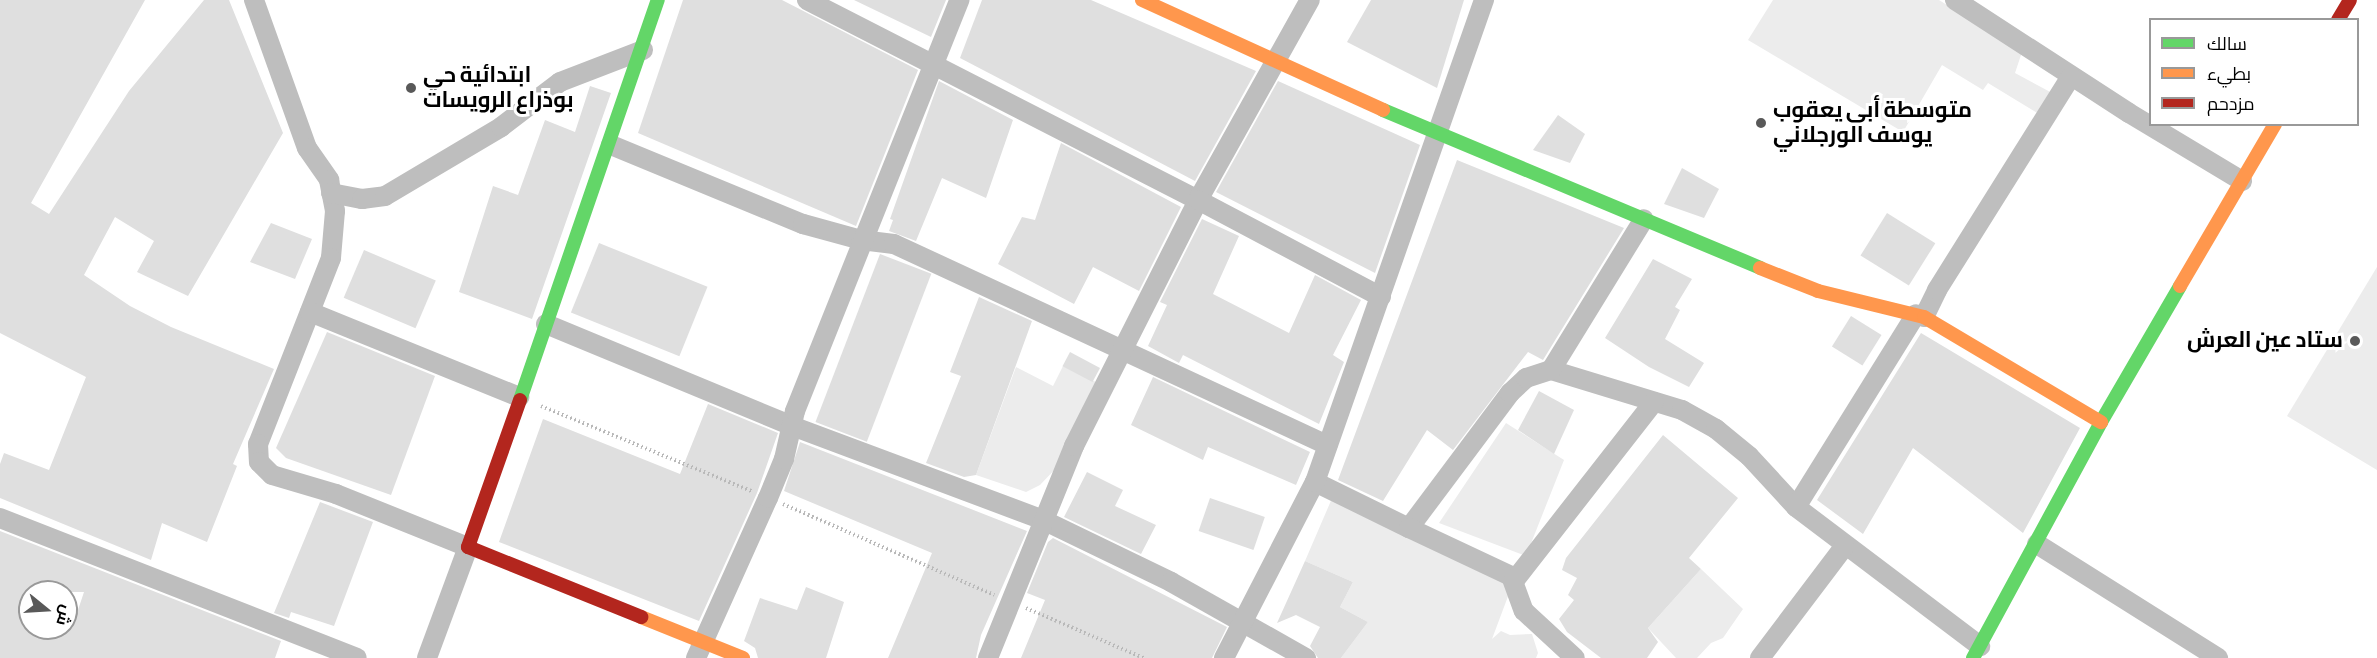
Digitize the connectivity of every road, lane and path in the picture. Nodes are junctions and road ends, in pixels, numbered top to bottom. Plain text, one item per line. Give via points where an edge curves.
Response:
1 (254, 0) edge
2 (658, 0) edge
3 (807, 0) edge
4 (958, 0) edge
5 (1142, 0) edge
6 (1310, 0) edge
7 (1484, 0) edge
8 (1955, 0) edge
9 (2350, 0) edge
10 (2339, 18) edge
11 (643, 50) junction
12 (1275, 63) junction
13 (932, 64) junction
14 (2071, 76) junction
15 (2149, 124) edge
16 (2152, 126) edge
17 (2274, 126) edge
18 (1439, 136) junction
19 (611, 145) junction
20 (2242, 181) junction
21 (332, 193) junction
22 (1198, 200) junction
23 (1644, 219) junction
24 (861, 240) junction
25 (1381, 297) junction
26 (310, 312) junction
27 (1920, 315) junction
28 (546, 324) junction
29 (1121, 348) junction
30 (1551, 370) junction
31 (519, 397) junction
32 (1654, 402) junction
33 (2101, 422) junction
34 (792, 426) junction
35 (1328, 445) junction
36 (1316, 482) junction
37 (768, 498) junction
38 (1796, 507) junction
39 (0, 518) edge
40 (1043, 520) junction
41 (1409, 528) junction
42 (2037, 544) junction
43 (468, 547) junction
44 (1844, 547) junction
45 (1514, 581) junction
46 (1011, 602) junction
47 (1244, 621) junction
48 (698, 651) edge
49 (1976, 652) edge
50 (357, 658) edge
51 (427, 658) edge
52 (743, 658) edge
53 (988, 658) edge
54 (1144, 658) edge
55 (1224, 658) edge
56 (1306, 658) edge
57 (1575, 658) edge
58 (1760, 658) edge
59 (2218, 658) edge

1 - 21 street via 307,148 329,180
2 - 11 street
3 - 13 street
4 - 13 street
5 - 12 street
6 - 12 street
7 - 18 street
8 - 14 street
9 - 10 street
11 - 19 street
11 - 21 street via 560,82 501,127 393,192 362,199
12 - 18 street
12 - 22 street
13 - 22 street
13 - 24 street
14 - 15 street
14 - 27 street
16 - 20 street
17 - 20 street
18 - 23 street
18 - 25 street
19 - 24 street via 803,224
19 - 28 street
20 - 33 street
21 - 26 street via 335,211 331,258
22 - 25 street
22 - 29 street
23 - 27 street via 1818,291
23 - 30 street
24 - 29 street via 894,244
24 - 34 street
25 - 35 street
26 - 31 street
26 - 43 street via 258,444 259,462 272,475 336,494
27 - 33 street
27 - 38 street
28 - 31 street
28 - 34 street
29 - 35 street
29 - 40 street
30 - 32 street
30 - 41 street via 1526,378 1510,393
31 - 37 path
31 - 43 street
32 - 38 street via 1682,410 1732,440
32 - 45 street
33 - 42 street
34 - 37 street
34 - 40 street
35 - 36 street
36 - 41 street
36 - 47 street
37 - 46 path
37 - 48 street
38 - 44 street
39 - 50 street
40 - 46 street
40 - 47 street
41 - 45 street via 1506,573
42 - 49 street
42 - 59 street
43 - 48 street
43 - 51 street
44 - 49 street
44 - 58 street
45 - 57 street via 1524,612
46 - 53 street
46 - 54 path
47 - 55 street
47 - 56 street
48 - 52 street

